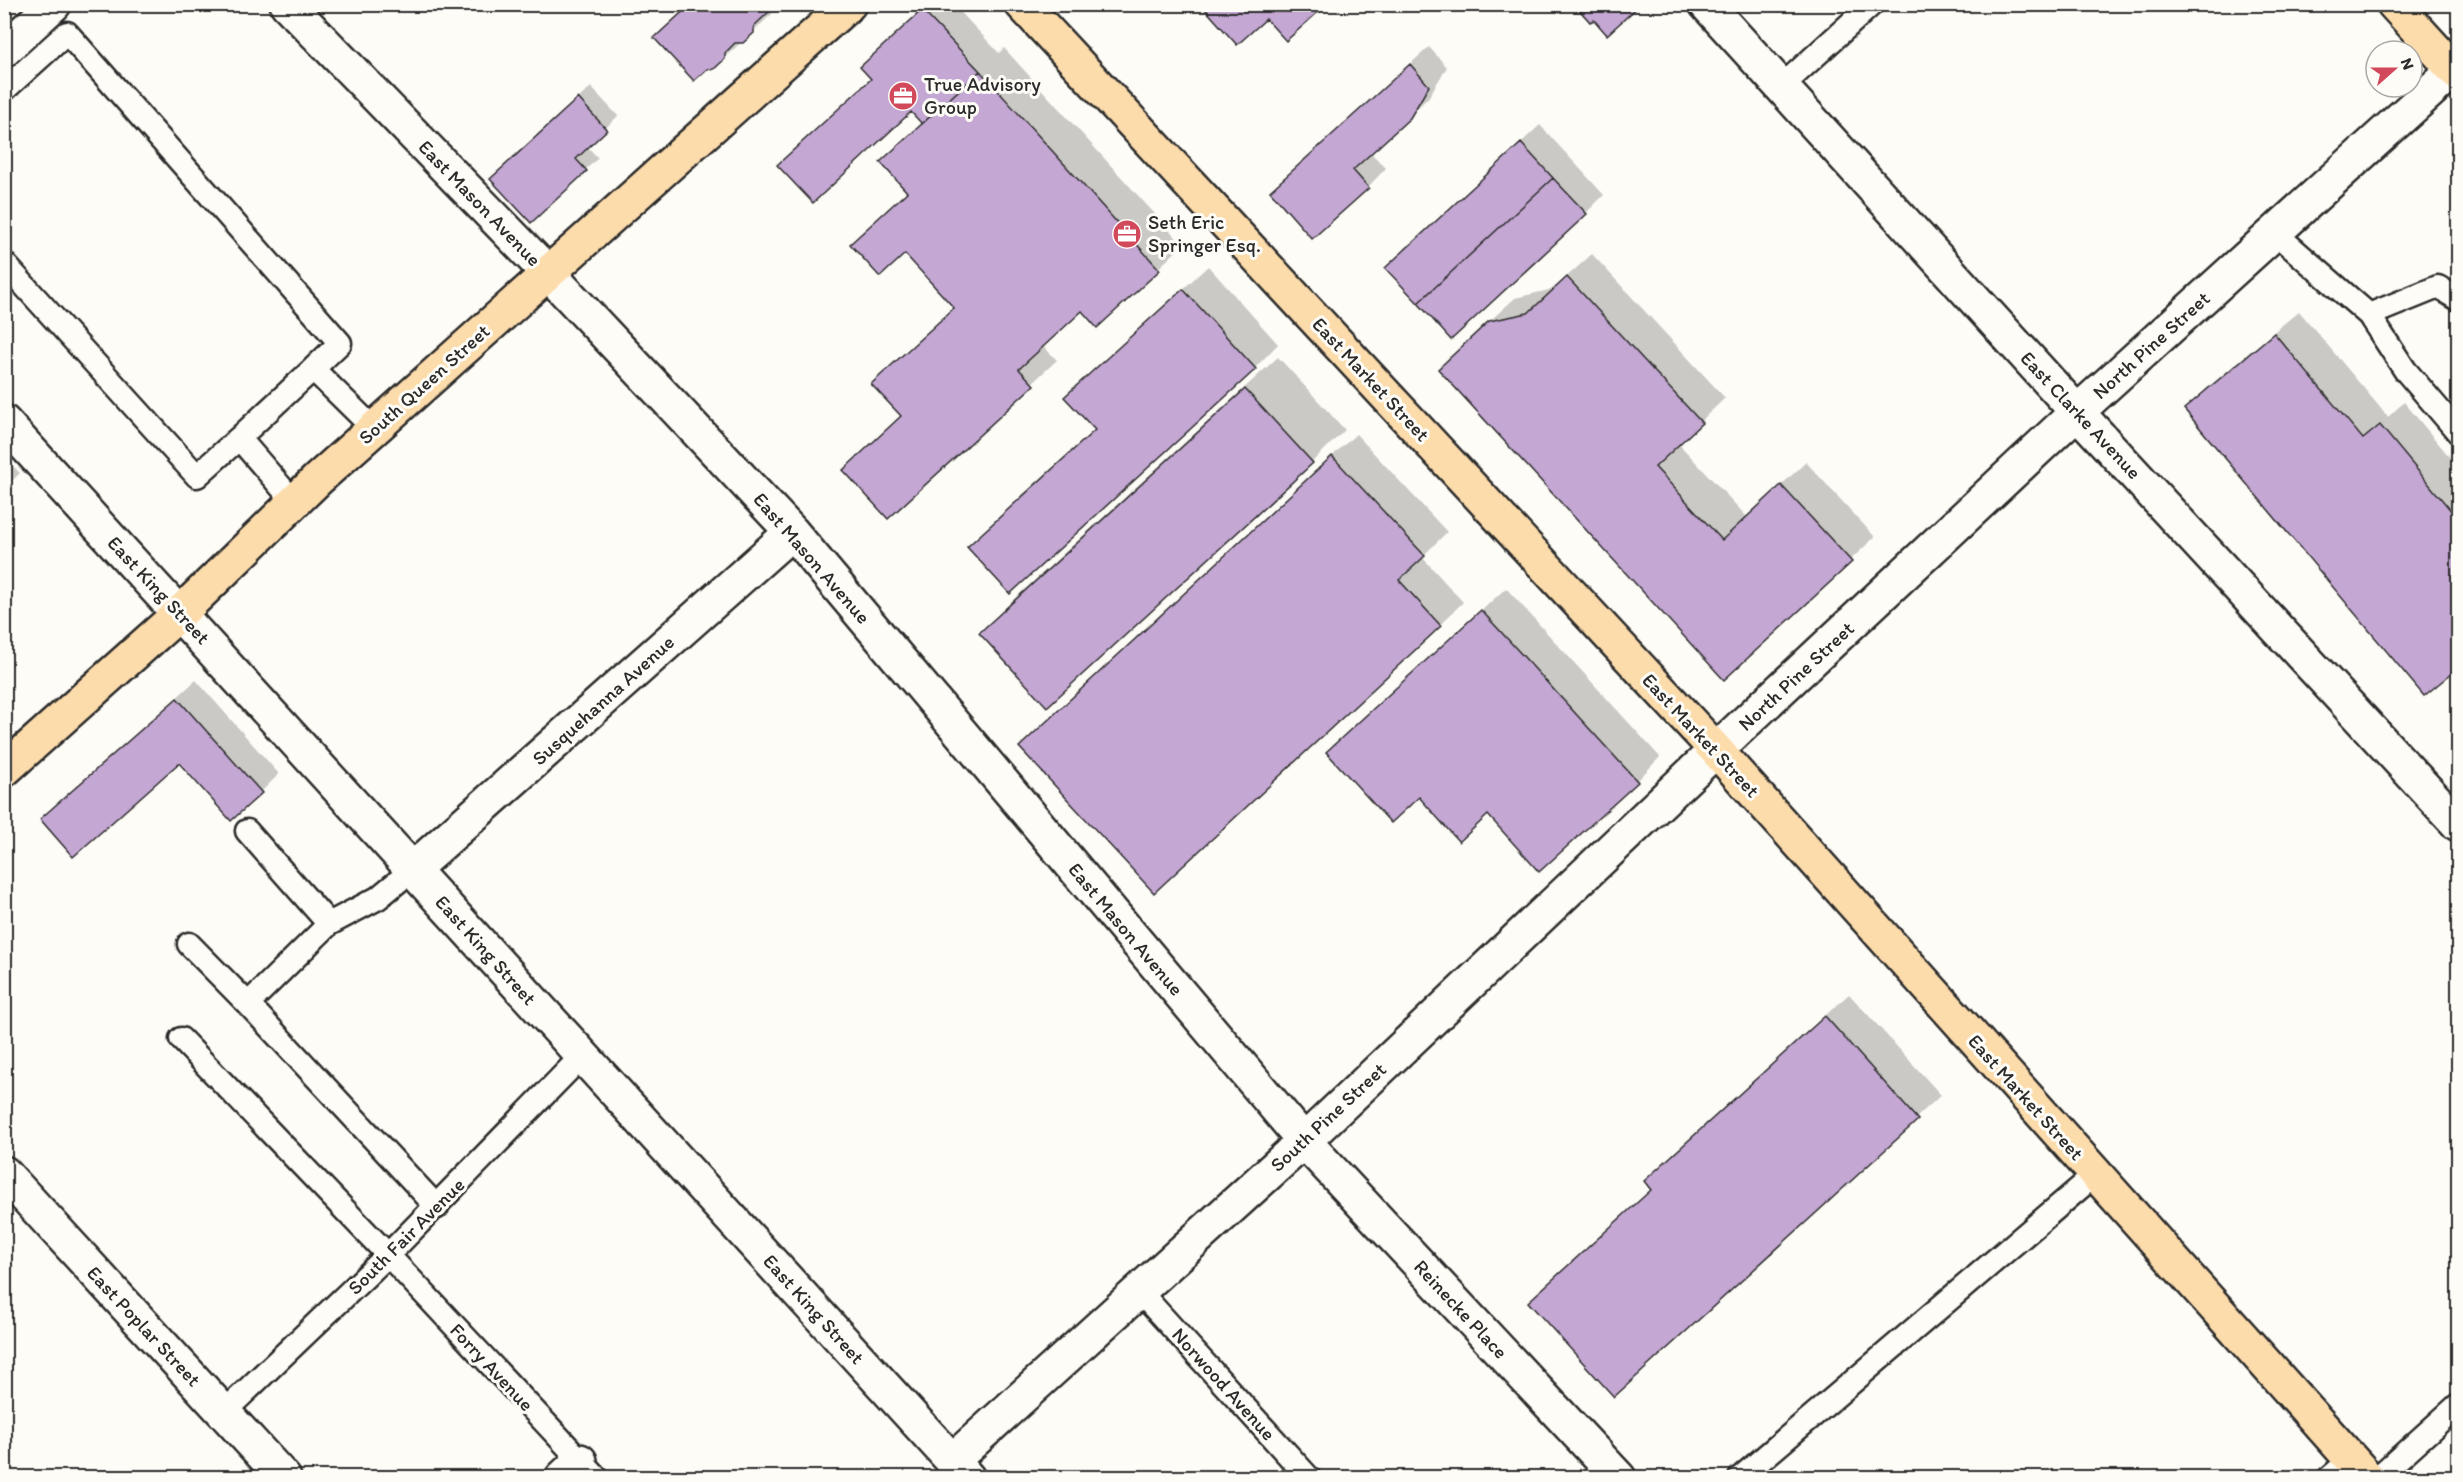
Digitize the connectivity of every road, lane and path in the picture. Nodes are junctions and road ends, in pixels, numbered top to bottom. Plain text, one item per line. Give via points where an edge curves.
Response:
1 (54, 4) edge
2 (287, 4) edge
3 (849, 4) edge
4 (1022, 4) edge
5 (1706, 4) edge
6 (1872, 4) edge
7 (2394, 4) edge
8 (4, 50) edge
9 (2457, 70) edge
10 (1781, 87) junction
11 (4, 90) edge
12 (2274, 232) junction
13 (4, 263) edge
14 (548, 273) junction
15 (2458, 299) edge
16 (2368, 315) junction
17 (313, 369) junction
18 (2078, 412) junction
19 (4, 422) edge
20 (374, 429) junction
21 (2458, 432) edge
22 (239, 438) junction
23 (294, 502) junction
24 (792, 532) junction
25 (180, 612) junction
26 (1716, 750) junction
27 (4, 770) edge
28 (2458, 824) edge
29 (247, 831) dead end
30 (412, 869) junction
31 (330, 924) junction
32 (189, 944) dead end
33 (248, 1004) junction
34 (181, 1039) dead end
35 (583, 1055) junction
36 (1304, 1141) junction
37 (2096, 1174) junction
38 (10, 1189) edge
39 (437, 1206) junction
40 (388, 1255) junction
41 (1139, 1291) junction
42 (2458, 1405) edge
43 (224, 1412) junction
44 (2349, 1471) edge
45 (580, 1472) edge
46 (952, 1472) edge
47 (284, 1478) edge
48 (1309, 1478) edge
49 (1619, 1478) edge
50 (1740, 1478) edge
51 (2377, 1478) edge

1 - 8 street
2 - 14 street, East Mason Avenue
3 - 14 main road, South Queen Street
4 - 26 main road, East Market Street
5 - 10 street, East Clarke Avenue
6 - 10 lane
7 - 9 main road
9 - 12 street, North Pine Street
10 - 18 street, East Clarke Avenue
11 - 17 lane via 67,33 340,343
12 - 16 lane
12 - 18 street, North Pine Street
13 - 22 lane via 197,476
14 - 20 main road, South Queen Street
14 - 24 street, East Mason Avenue
15 - 16 lane via 2438,287
16 - 21 lane via 2405,370
17 - 20 lane
17 - 22 lane
18 - 26 street, North Pine Street
18 - 28 street, East Clarke Avenue
19 - 25 street, East King Street
20 - 23 main road, South Queen Street
22 - 23 lane
23 - 25 main road, South Queen Street
24 - 30 street, Susquehanna Avenue
24 - 36 street, East Mason Avenue
25 - 27 main road, South Queen Street
25 - 30 street, East King Street
26 - 36 street, South Pine Street
26 - 37 main road, East Market Street
29 - 31 lane
30 - 31 lane via 378,898
30 - 35 street, East King Street
31 - 33 lane
32 - 33 lane
33 - 39 lane
34 - 40 lane, Forry Avenue
35 - 39 lane, South Fair Avenue
35 - 46 street, East King Street
36 - 41 street, South Pine Street
36 - 49 street, Reinecke Place
37 - 44 main road, East Market Street
37 - 50 lane
38 - 43 street, East Poplar Street
39 - 40 lane, South Fair Avenue
40 - 43 lane, South Fair Avenue
40 - 45 lane, Forry Avenue
41 - 46 street, South Pine Street
41 - 48 lane, Norwood Avenue
42 - 51 lane
43 - 47 street, East Poplar Street

